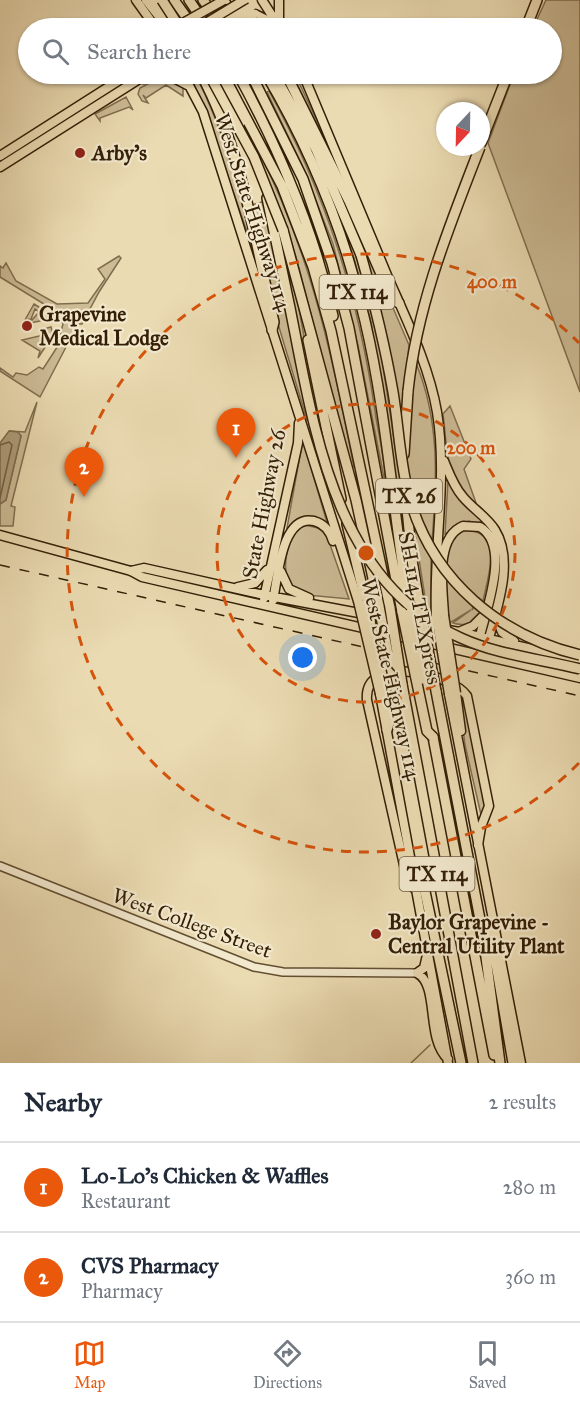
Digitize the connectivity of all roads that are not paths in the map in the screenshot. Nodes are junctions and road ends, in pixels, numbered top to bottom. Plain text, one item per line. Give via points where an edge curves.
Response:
1 (136, 0) edge
2 (146, 0) edge
3 (155, 0) edge
4 (162, 0) edge
5 (174, 0) edge
6 (189, 0) edge
7 (203, 0) edge
8 (217, 0) edge
9 (224, 0) edge
10 (262, 0) edge
11 (279, 0) edge
12 (537, 0) edge
13 (248, 5) edge
14 (148, 18) edge
15 (160, 18) edge
16 (167, 18) edge
17 (174, 18) edge
18 (188, 18) edge
19 (192, 18) edge
20 (201, 18) edge
21 (216, 18) edge
22 (219, 18) edge
23 (230, 18) edge
24 (230, 18) edge
25 (238, 18) edge
26 (238, 18) edge
27 (266, 18) edge
28 (274, 18) edge
29 (280, 18) edge
30 (530, 18) edge
31 (116, 84) edge
32 (130, 84) edge
33 (184, 84) edge
34 (189, 84) edge
35 (206, 84) edge
36 (214, 84) edge
37 (221, 84) edge
38 (228, 84) edge
39 (243, 84) edge
40 (256, 84) edge
41 (271, 84) edge
42 (280, 84) edge
43 (291, 84) edge
44 (307, 84) edge
45 (504, 84) edge
46 (190, 87) junction
47 (84, 108) junction
48 (490, 120) edge
49 (0, 156) edge
50 (476, 156) edge
51 (0, 167) edge
52 (399, 303) junction
53 (304, 305) junction
54 (272, 330) junction
55 (299, 419) junction
56 (442, 457) junction
57 (357, 460) junction
58 (0, 535) edge
59 (270, 565) junction
60 (280, 568) junction
61 (131, 571) junction
62 (232, 588) junction
63 (269, 596) junction
64 (360, 601) junction
65 (267, 606) junction
66 (349, 609) junction
67 (406, 613) junction
68 (495, 614) junction
69 (485, 615) junction
70 (440, 616) junction
71 (459, 632) junction
72 (480, 636) junction
73 (489, 638) junction
74 (522, 646) junction
75 (480, 653) junction
76 (580, 655) edge
77 (580, 660) edge
78 (399, 669) junction
79 (580, 669) edge
80 (580, 678) edge
81 (387, 730) joint
82 (478, 845) junction
83 (0, 866) edge
84 (411, 867) junction
85 (415, 889) junction
86 (494, 922) junction
87 (427, 943) junction
88 (417, 973) junction
89 (448, 1061) edge
90 (461, 1063) edge
91 (473, 1063) edge
92 (498, 1063) edge
93 (513, 1063) edge
94 (521, 1063) edge

1 - 14 main road
2 - 15 main road
3 - 16 highway
4 - 17 highway, bridge
5 - 18 highway
6 - 20 highway
7 - 21 highway
8 - 23 highway
9 - 19 main road, bridge
9 - 25 highway
10 - 13 main road
10 - 28 main road
11 - 29 main road
12 - 30 highway
13 - 22 main road, bridge
13 - 24 main road, bridge
13 - 26 main road, bridge
13 - 27 main road
31 - 47 main road
32 - 47 main road
33 - 46 main road
34 - 46 main road, West State Highway 114
35 - 54 highway via 237,164 274,322
36 - 53 highway, bridge via 254,157 283,230
37 - 79 highway, bridge via 262,180 312,420 329,479 351,530 390,587 426,619 485,647
38 - 57 highway, TX 114 via 282,186 313,267 331,331
39 - 57 highway via 279,153 307,223 336,330 360,445
40 - 67 highway, SH 114 TEXpress via 303,179 334,270
41 - 67 highway, TX 114 via 318,175 349,261 365,321 380,397
42 - 76 highway, TX 26, bridge via 321,159 361,255 389,368 407,487 426,539 447,573 490,616 541,644
43 - 52 highway via 392,299
44 - 52 main road
45 - 48 highway
46 - 54 main road, West State Highway 114 via 203,112
47 - 49 main road
47 - 51 main road
50 - 92 highway, bridge via 441,244 411,360 404,432 405,488 410,551 483,935
52 - 56 main road via 434,398
53 - 64 highway
53 - 78 highway, bridge via 356,500 388,654
54 - 55 main road, West State Highway 114
55 - 59 main road, State Highway 26 via 298,443
55 - 64 main road, West State Highway 114
56 - 68 main road via 463,497 496,531 502,547 503,575
56 - 70 main road via 435,576
57 - 78 highway, TX 114, bridge via 390,608
58 - 61 main road
59 - 62 main road via 255,583
59 - 63 main road, State Highway 26
60 - 63 main road
60 - 64 main road via 287,537 294,526 306,521 320,523 330,532 350,593
60 - 66 main road via 285,586 293,592 344,604
61 - 62 main road via 144,568
61 - 65 main road via 142,577
62 - 63 main road
63 - 65 main road
63 - 66 main road
64 - 81 highway, bridge via 391,716
65 - 75 main road
66 - 71 main road
67 - 92 highway, TX 114, bridge
68 - 73 main road
68 - 74 main road via 502,632
69 - 70 main road via 495,571 495,549 485,530 469,525 453,531 446,544
69 - 71 main road
69 - 72 main road
70 - 82 main road, bridge
71 - 72 main road
72 - 73 main road
72 - 75 main road
73 - 74 main road
73 - 75 main road
74 - 77 main road
75 - 80 main road
78 - 91 highway, TX 114, bridge
81 - 84 main road, West State Highway 114
82 - 85 main road via 489,806 467,696 459,687 428,677 391,671 380,674 367,689 367,700 408,883
82 - 86 main road
83 - 88 street, West College Street via 254,967 283,972
84 - 85 main road, West State Highway 114
84 - 90 highway via 423,882
85 - 87 main road, West State Highway 114
86 - 93 highway via 491,935
86 - 94 main road
87 - 88 main road via 426,963
87 - 89 main road, West State Highway 114
88 - 89 main road via 426,982 435,1036

